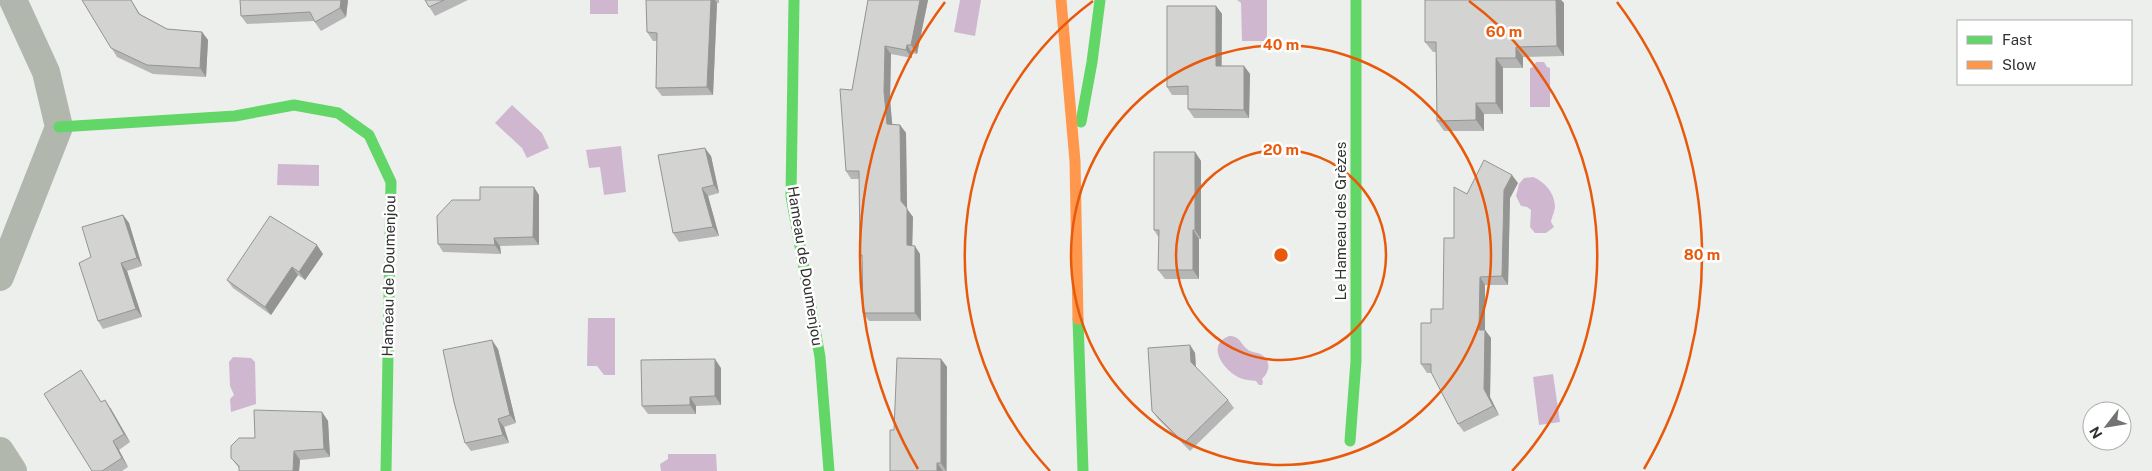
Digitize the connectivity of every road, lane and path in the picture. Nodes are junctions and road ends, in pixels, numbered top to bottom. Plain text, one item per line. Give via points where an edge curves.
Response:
1 (13, 0) edge
2 (794, 0) edge
3 (1061, 0) edge
4 (1100, 0) edge
5 (1356, 0) edge
6 (59, 127) junction
7 (1074, 161) junction
8 (0, 277) edge
9 (1350, 441) dead end
10 (0, 451) edge
11 (13, 471) edge
12 (386, 471) edge
13 (829, 471) edge
14 (1083, 471) edge

1 - 6 street via 46,72
2 - 13 street, Hameau de Doumenjou via 791,196 820,357
3 - 7 street
4 - 7 street
5 - 9 street, Le Hameau des Grèzes via 1356,361
6 - 8 street
6 - 12 street, Hameau de Doumenjou via 235,116 294,105 338,113 369,135 391,182
7 - 14 street
10 - 11 street

